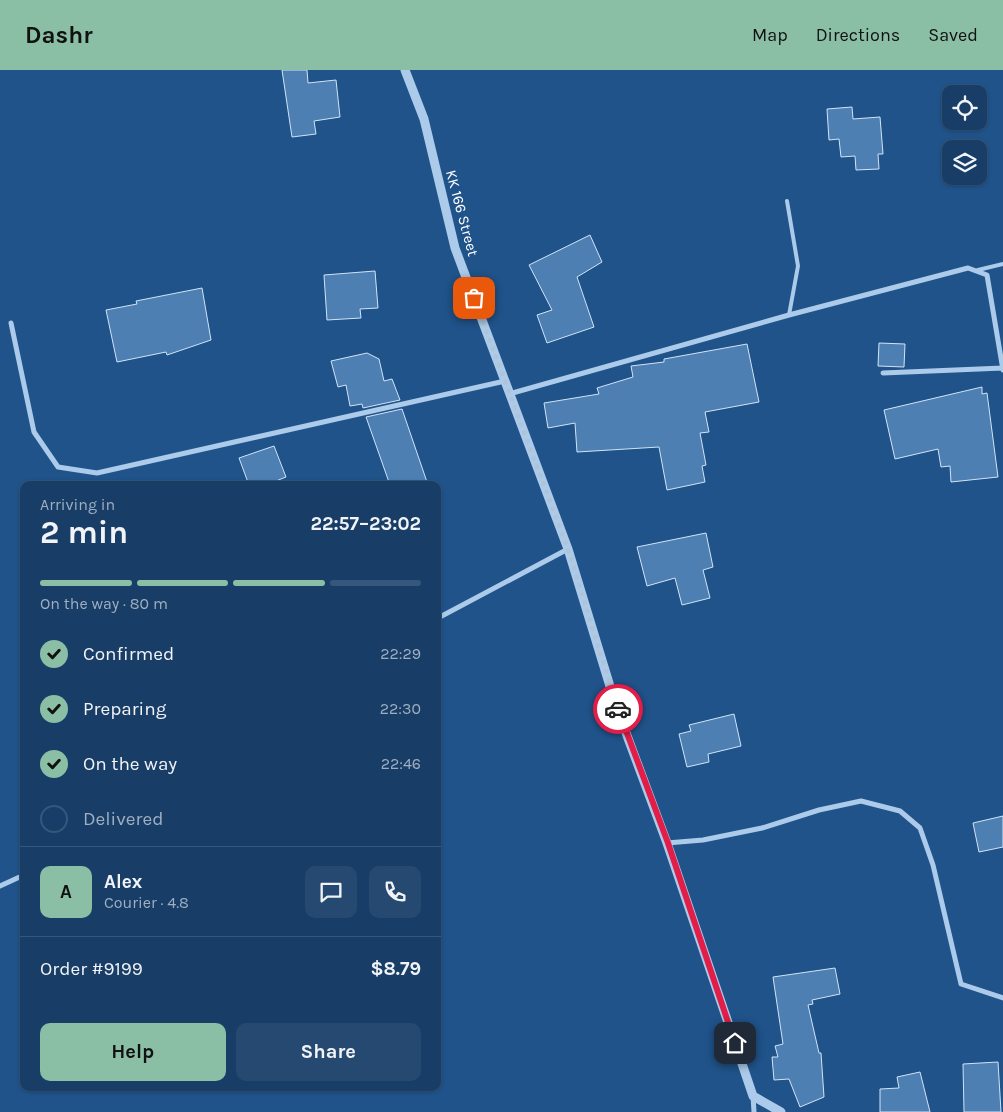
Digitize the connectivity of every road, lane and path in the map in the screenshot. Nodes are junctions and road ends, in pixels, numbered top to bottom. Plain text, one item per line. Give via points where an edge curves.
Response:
1 (405, 70) edge
2 (787, 201) dead end
3 (1003, 264) edge
4 (978, 270) junction
5 (789, 315) junction
6 (11, 323) dead end
7 (1003, 369) edge
8 (883, 373) dead end
9 (504, 381) junction
10 (510, 394) junction
11 (568, 549) junction
12 (441, 616) edge
13 (668, 843) junction
14 (20, 877) edge
15 (0, 886) edge
16 (1003, 998) edge
17 (753, 1096) junction
18 (754, 1112) edge
19 (781, 1112) edge

1 - 9 street, KK 166 Street via 424,120 455,248
2 - 5 lane via 798,266
3 - 4 lane
4 - 5 street via 954,270
4 - 7 street via 987,274 990,285
5 - 10 street
6 - 9 street via 34,432 58,467 97,472
7 - 8 street
9 - 10 street, KK 166 Street
10 - 11 street, KK 166 Street
11 - 12 street
11 - 13 street, KK 166 Street via 616,706
13 - 16 street via 754,830 818,810 861,801 900,811 920,828 933,865 961,984
13 - 17 street, KK 166 Street
14 - 15 street
17 - 18 street
17 - 19 street

